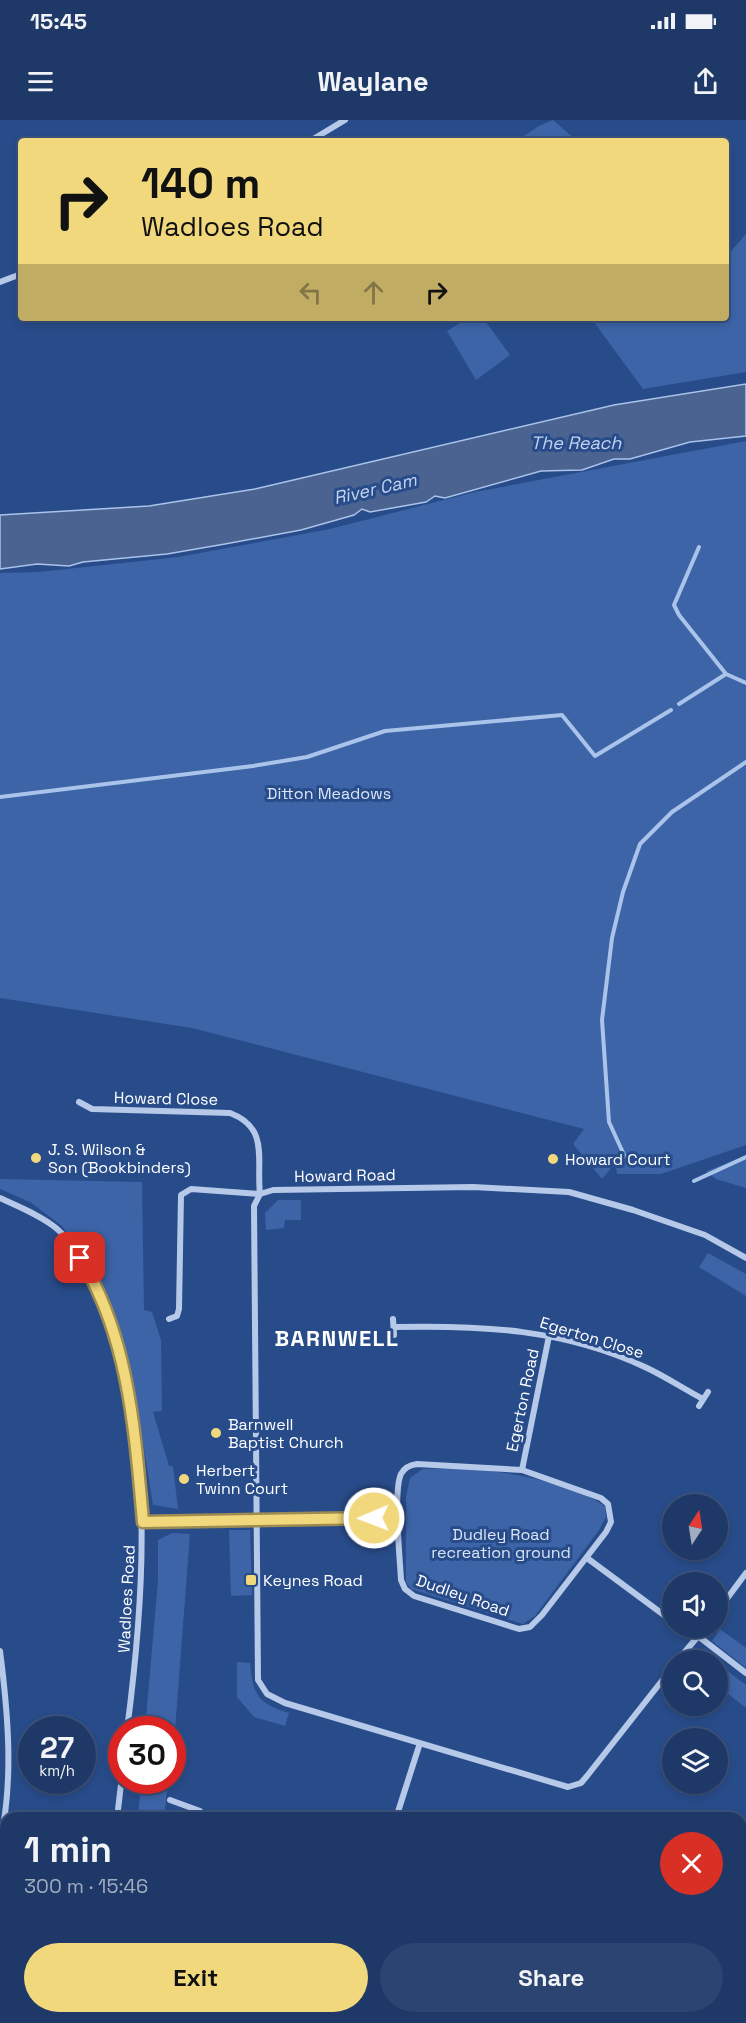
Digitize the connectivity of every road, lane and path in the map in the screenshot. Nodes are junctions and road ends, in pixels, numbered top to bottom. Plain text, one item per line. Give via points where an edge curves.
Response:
1 (345, 120) edge
2 (315, 138) edge
3 (18, 275) edge
4 (0, 282) edge
5 (79, 1102) dead end
6 (260, 1194) junction
7 (0, 1198) edge
8 (746, 1258) edge
9 (169, 1319) dead end
10 (393, 1319) dead end
11 (394, 1327) junction
12 (394, 1335) dead end
13 (549, 1336) junction
14 (708, 1392) dead end
15 (703, 1399) junction
16 (699, 1406) dead end
17 (522, 1470) junction
18 (398, 1517) junction
19 (257, 1520) junction
20 (143, 1522) junction
21 (587, 1558) junction
22 (746, 1573) edge
23 (728, 1597) edge
24 (662, 1614) edge
25 (696, 1638) edge
26 (701, 1638) edge
27 (686, 1650) edge
28 (0, 1651) edge
29 (746, 1672) edge
30 (662, 1681) edge
31 (129, 1716) edge
32 (420, 1743) junction
33 (120, 1794) edge
34 (170, 1800) dead end
35 (5, 1812) edge
36 (118, 1812) edge
37 (202, 1812) edge
38 (398, 1812) edge

1 - 2 street
3 - 4 street
5 - 6 street, Howard Close via 92,1109 210,1111 244,1118 259,1142
6 - 8 street, Howard Road via 273,1190 473,1187 569,1192 705,1235
6 - 9 street, Howard Road via 191,1189 181,1195 179,1310 177,1316
6 - 19 street via 254,1206
7 - 20 street, Wadloes Road via 56,1228 90,1274 118,1347 126,1382
10 - 11 street
11 - 12 street
11 - 13 street, Egerton Close via 468,1326
13 - 15 street, Egerton Close via 646,1368
13 - 17 street, Egerton Road
14 - 15 street
15 - 16 street
17 - 18 street, Dudley Road via 410,1465 400,1480
17 - 21 street, Dudley Road via 601,1498 608,1504 611,1522
18 - 19 street
18 - 21 street, Dudley Road via 401,1580 405,1589 414,1596 519,1629 530,1627 543,1616
19 - 20 street
19 - 32 street via 258,1680 262,1688 285,1703
20 - 31 street, Wadloes Road via 143,1573
21 - 24 street
22 - 23 street
25 - 27 street
26 - 29 street
28 - 35 street via 8,1738
30 - 32 street via 587,1776 574,1786 561,1786
32 - 38 street
33 - 36 street
34 - 37 street

